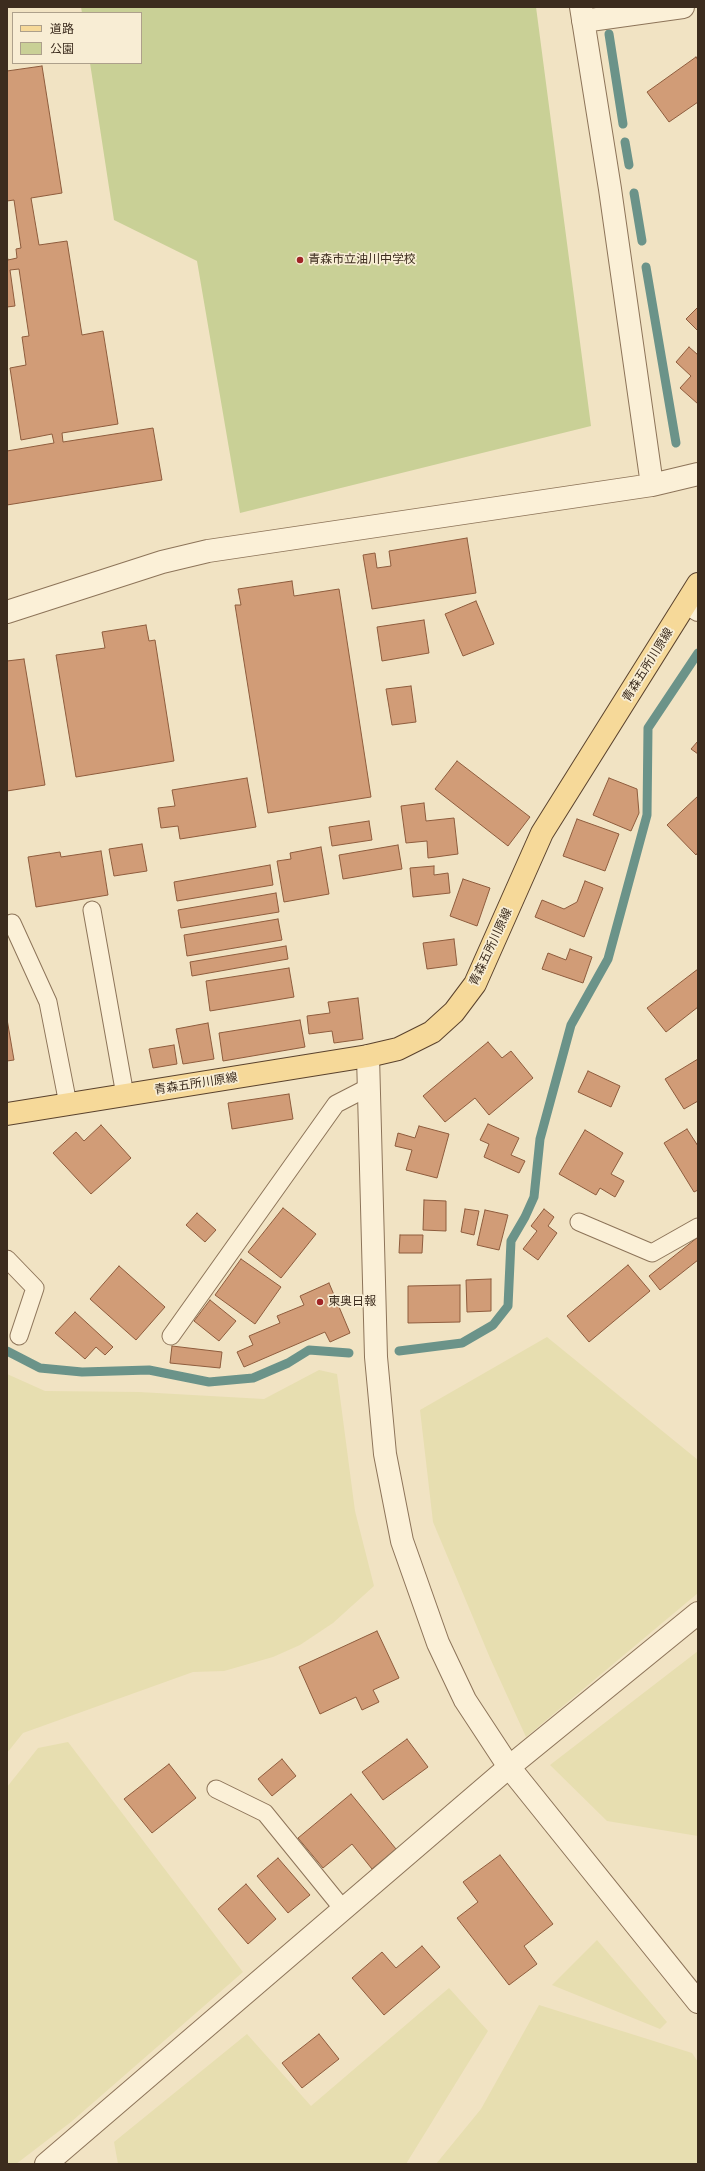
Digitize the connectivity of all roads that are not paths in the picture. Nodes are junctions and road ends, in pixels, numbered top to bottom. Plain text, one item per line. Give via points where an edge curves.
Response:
1 (683, 7) edge
2 (582, 14) edge
3 (698, 474) edge
4 (652, 485) junction
5 (698, 584) edge
6 (693, 606) edge
7 (7, 612) edge
8 (92, 910) dead end
9 (12, 923) dead end
10 (368, 1056) junction
11 (369, 1086) junction
12 (125, 1095) junction
13 (68, 1104) junction
14 (7, 1114) edge
15 (579, 1222) dead end
16 (698, 1227) edge
17 (7, 1259) edge
18 (18, 1336) dead end
19 (171, 1336) dead end
20 (698, 1613) edge
21 (509, 1767) junction
22 (216, 1789) dead end
23 (343, 1909) junction
24 (698, 2002) edge
25 (46, 2164) edge

1 - 2 street
2 - 4 street
3 - 4 street
4 - 7 street via 208,551 162,562
5 - 6 main road, 青森五所川原線
6 - 10 main road, 青森五所川原線 via 542,833 476,984 454,1012 432,1032 398,1048
8 - 12 lane
9 - 13 lane via 48,1002
10 - 11 street
10 - 12 main road, 青森五所川原線
11 - 19 lane via 336,1104
11 - 21 street via 376,1357 385,1454 402,1541 438,1643 466,1700
12 - 13 main road, 青森五所川原線
13 - 14 main road, 青森五所川原線
15 - 16 lane via 652,1252
17 - 18 lane via 35,1288
20 - 21 street
21 - 23 street
21 - 24 street
22 - 23 lane via 265,1813
23 - 25 street

